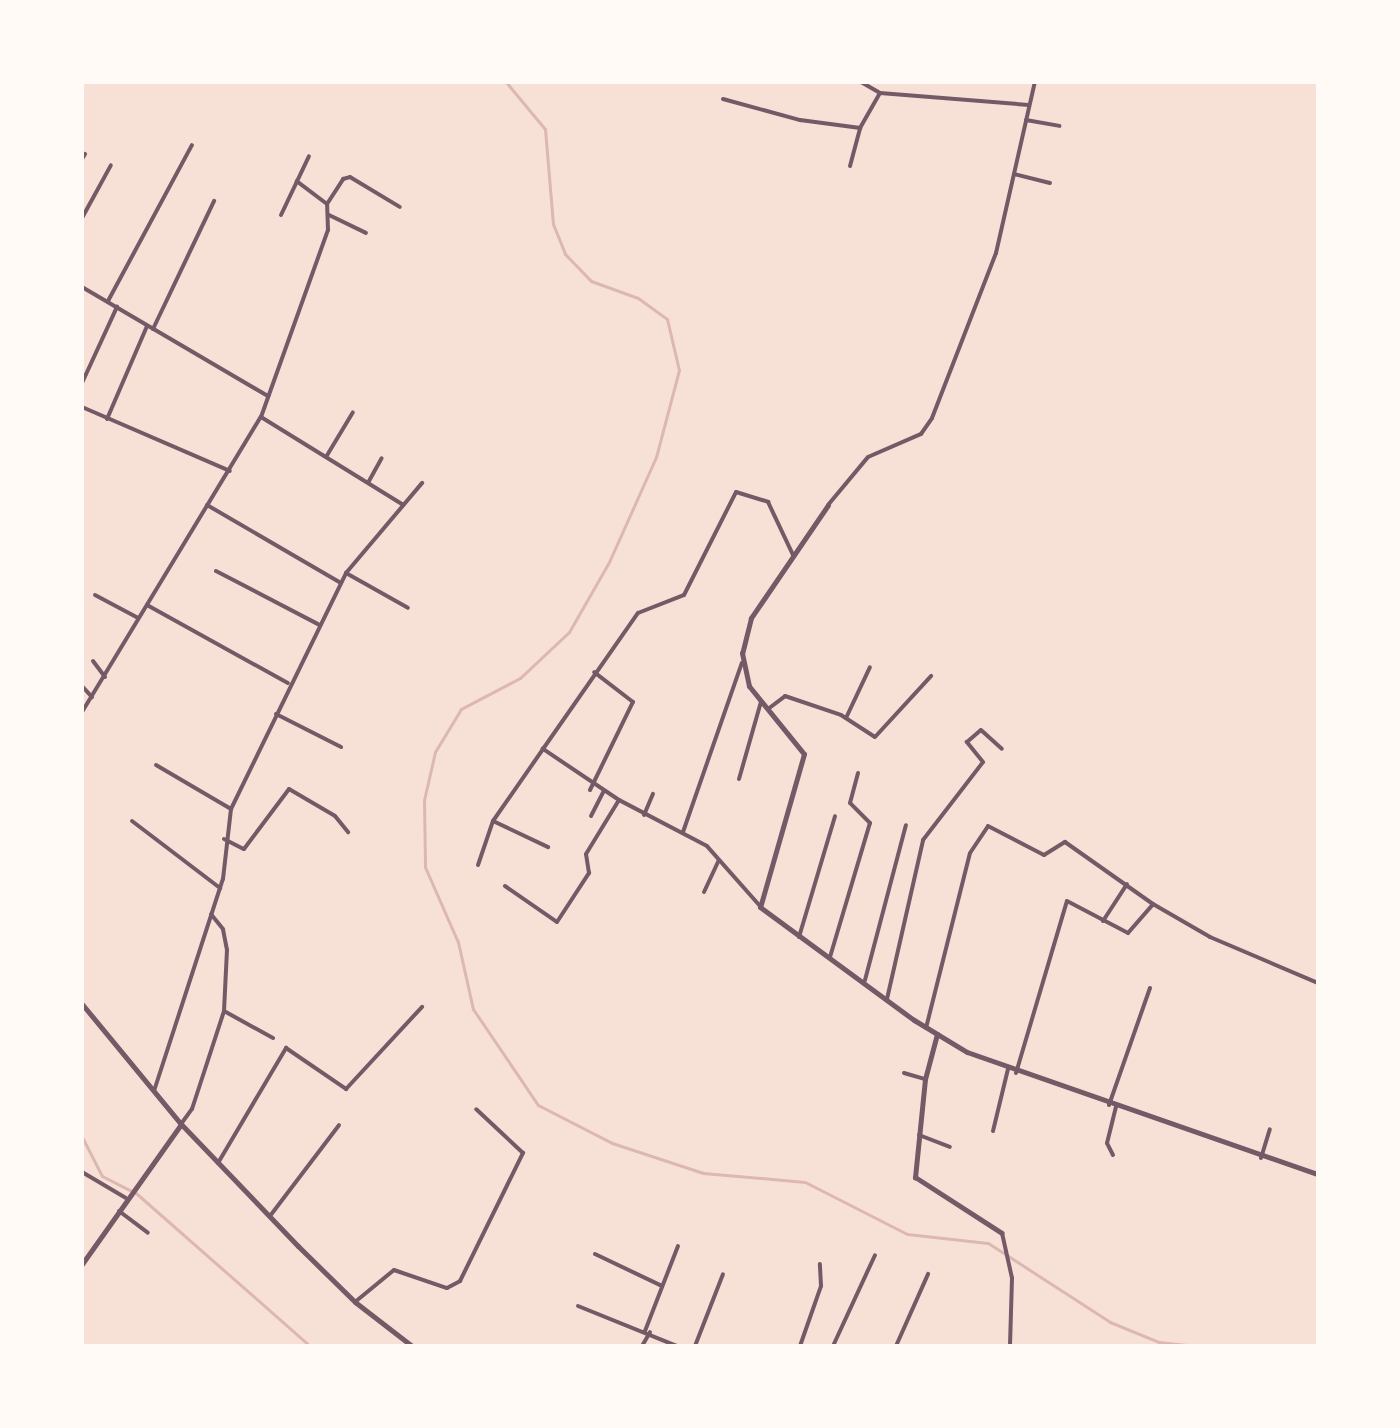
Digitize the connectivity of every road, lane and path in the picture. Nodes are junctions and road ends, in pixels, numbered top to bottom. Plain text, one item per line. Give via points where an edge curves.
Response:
1 (861, 82) edge
2 (1035, 82) edge
3 (880, 93) junction
4 (723, 99) dead end
5 (1029, 105) junction
6 (1026, 120) junction
7 (1059, 126) dead end
8 (860, 128) junction
9 (192, 145) dead end
10 (309, 156) dead end
11 (111, 165) dead end
12 (850, 166) dead end
13 (1014, 174) junction
14 (297, 181) junction
15 (1050, 183) dead end
16 (214, 201) dead end
17 (327, 204) junction
18 (400, 207) dead end
19 (281, 215) dead end
20 (329, 215) junction
21 (82, 218) edge
22 (366, 233) dead end
23 (82, 287) edge
24 (108, 301) junction
25 (117, 307) junction
26 (147, 326) junction
27 (153, 329) junction
28 (82, 383) edge
29 (268, 396) junction
30 (82, 407) edge
31 (354, 412) dead end
32 (261, 417) junction
33 (107, 419) junction
34 (326, 457) junction
35 (382, 458) dead end
36 (230, 471) junction
37 (369, 481) junction
38 (422, 483) dead end
39 (402, 504) junction
40 (207, 505) junction
41 (828, 505) joint
42 (793, 555) junction
43 (216, 571) dead end
44 (346, 573) junction
45 (341, 583) junction
46 (95, 595) dead end
47 (147, 605) junction
48 (408, 608) dead end
49 (138, 618) junction
50 (318, 624) junction
51 (93, 661) dead end
52 (742, 663) junction
53 (870, 667) dead end
54 (594, 672) junction
55 (931, 676) dead end
56 (105, 677) junction
57 (288, 683) junction
58 (82, 686) edge
59 (92, 697) junction
60 (761, 702) junction
61 (768, 710) junction
62 (82, 712) edge
63 (276, 714) junction
64 (846, 718) junction
65 (341, 747) dead end
66 (543, 749) junction
67 (1002, 749) dead end
68 (156, 765) dead end
69 (858, 773) dead end
70 (739, 779) dead end
71 (594, 784) junction
72 (590, 790) dead end
73 (604, 791) junction
74 (653, 794) dead end
75 (619, 800) junction
76 (231, 809) junction
77 (644, 815) junction
78 (591, 816) dead end
79 (835, 816) dead end
80 (132, 821) dead end
81 (493, 821) junction
82 (906, 825) dead end
83 (348, 832) dead end
84 (683, 832) junction
85 (224, 839) junction
86 (548, 847) dead end
87 (719, 859) junction
88 (478, 865) dead end
89 (1128, 884) junction
90 (505, 886) dead end
91 (220, 888) junction
92 (705, 892) dead end
93 (1153, 904) junction
94 (760, 907) junction
95 (211, 914) junction
96 (1103, 921) junction
97 (799, 938) junction
98 (830, 957) junction
99 (865, 980) junction
100 (1317, 983) edge
101 (1150, 988) dead end
102 (887, 999) junction
103 (82, 1004) edge
104 (422, 1007) dead end
105 (224, 1011) junction
106 (926, 1028) junction
107 (937, 1034) junction
108 (273, 1038) dead end
109 (1008, 1069) junction
110 (1016, 1072) junction
111 (904, 1073) dead end
112 (925, 1079) junction
113 (154, 1091) junction
114 (1109, 1105) junction
115 (1116, 1107) junction
116 (476, 1109) dead end
117 (181, 1124) junction
118 (339, 1125) dead end
119 (1270, 1129) dead end
120 (993, 1131) dead end
121 (918, 1134) junction
122 (950, 1147) dead end
123 (1113, 1155) dead end
124 (1261, 1158) junction
125 (218, 1163) junction
126 (82, 1172) edge
127 (1317, 1174) edge
128 (127, 1197) junction
129 (118, 1211) junction
130 (270, 1216) junction
131 (148, 1233) dead end
132 (1002, 1233) joint
133 (678, 1246) dead end
134 (595, 1254) dead end
135 (875, 1255) dead end
136 (82, 1264) edge
137 (820, 1264) dead end
138 (723, 1274) dead end
139 (928, 1274) dead end
140 (662, 1286) junction
141 (355, 1302) junction
142 (578, 1306) dead end
143 (647, 1332) junction
144 (412, 1346) edge
145 (642, 1346) edge
146 (678, 1346) edge
147 (695, 1346) edge
148 (800, 1346) edge
149 (833, 1346) edge
150 (896, 1346) edge
151 (1010, 1346) edge

1 - 3 street
2 - 5 street
3 - 5 street
3 - 8 street
4 - 8 street via 800,120
5 - 6 street
6 - 7 street
6 - 13 street
8 - 12 street
9 - 24 street
10 - 14 street
11 - 21 street
13 - 15 street
13 - 41 street via 982,296 927,428 913,439 877,449
14 - 17 street
14 - 19 street
16 - 27 street
17 - 18 street via 343,179 350,177
17 - 20 street
20 - 22 street
20 - 29 street via 322,254
23 - 24 street
24 - 25 street
25 - 26 street
25 - 28 street
26 - 27 street
26 - 33 street
27 - 29 street
29 - 32 street
30 - 33 street
31 - 34 street
32 - 34 street
32 - 36 street
33 - 36 street
34 - 37 street
35 - 37 street
36 - 40 street
37 - 39 street
38 - 39 street
39 - 44 street
40 - 45 street
40 - 47 street
41 - 42 street
42 - 52 street via 751,618
42 - 54 street via 764,498 736,492 684,595 638,613
43 - 50 street
44 - 45 street
44 - 48 street
45 - 50 street
46 - 49 street
47 - 49 street
47 - 57 street
49 - 56 street
50 - 57 street
51 - 56 street
52 - 60 street
52 - 84 street
53 - 64 street
54 - 66 street
54 - 71 street via 633,702
55 - 64 street via 877,737
56 - 59 street
57 - 63 street
58 - 59 street
59 - 62 street
60 - 61 street
60 - 70 street
61 - 64 street via 782,695
61 - 94 street via 802,749 805,762
63 - 65 street
63 - 76 street
66 - 71 street
66 - 81 street
67 - 102 street via 981,730 967,742 983,762 923,840
68 - 76 street
69 - 98 street via 850,803 870,823
71 - 72 street
71 - 73 street
73 - 75 street
73 - 78 street
74 - 77 street
75 - 77 street
75 - 90 street via 586,855 589,873 557,922
76 - 85 street
77 - 84 street
79 - 97 street
80 - 91 street
81 - 86 street
81 - 88 street
82 - 99 street
83 - 85 street via 335,816 289,789 244,849
84 - 87 street
85 - 91 street
87 - 92 street
87 - 94 street
89 - 93 street
89 - 96 street
89 - 106 street via 1065,842 1044,855 985,828 970,853
91 - 95 street
93 - 96 street via 1132,933
93 - 100 street via 1210,937
94 - 97 street
95 - 105 street via 223,929 227,950
95 - 113 street
96 - 110 street via 1066,902
97 - 98 street
98 - 99 street
99 - 102 street
101 - 114 street
102 - 106 street
103 - 113 street
104 - 125 street via 346,1089 286,1048
105 - 108 street
105 - 117 street via 192,1109
106 - 107 street
107 - 109 street
107 - 112 street
109 - 110 street
109 - 120 street
110 - 114 street
111 - 112 street
112 - 121 street
113 - 117 street
114 - 115 street
115 - 123 street via 1107,1143
115 - 124 street
116 - 141 street via 523,1153 460,1281 447,1288 394,1270
117 - 125 street
117 - 128 street
118 - 130 street
119 - 124 street
121 - 122 street
121 - 132 street via 915,1177
124 - 127 street
125 - 130 street
126 - 128 street
128 - 129 street
129 - 131 street
129 - 136 street
130 - 141 street
132 - 151 street via 1011,1263
133 - 140 street
134 - 140 street
135 - 149 street
137 - 148 street via 822,1281
138 - 147 street
139 - 150 street
140 - 143 street
141 - 144 street
142 - 143 street
143 - 145 street
143 - 146 street

